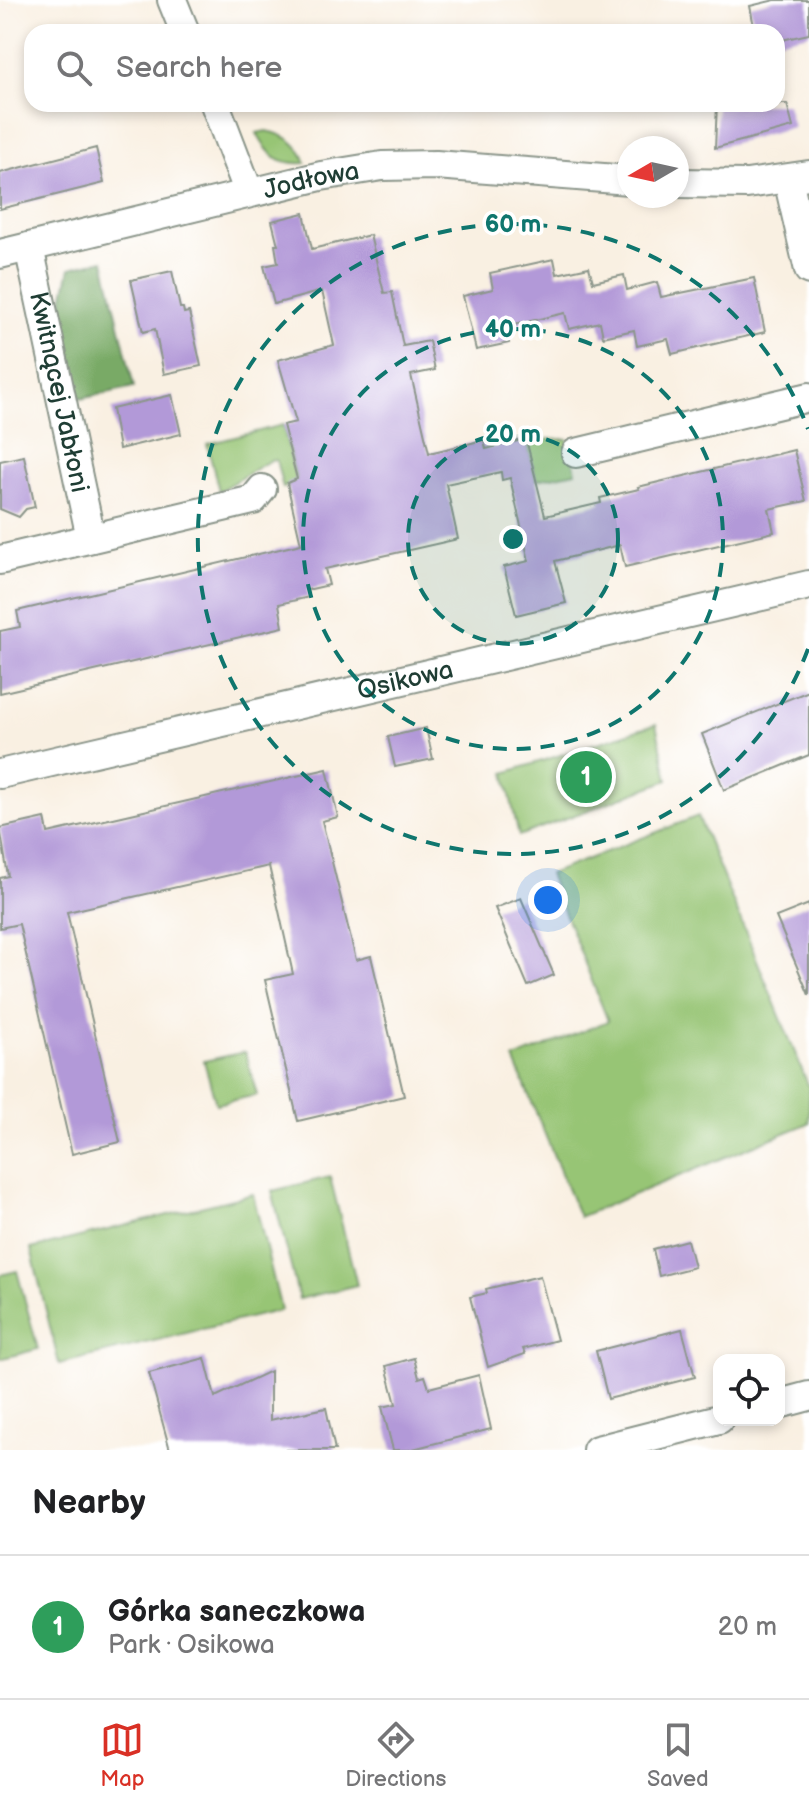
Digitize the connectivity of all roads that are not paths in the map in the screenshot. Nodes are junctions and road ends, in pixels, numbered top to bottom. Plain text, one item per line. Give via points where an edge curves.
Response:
1 (172, 0) edge
2 (182, 24) edge
3 (218, 112) edge
4 (798, 177) edge
5 (617, 179) edge
6 (689, 183) edge
7 (249, 193) junction
8 (29, 247) junction
9 (0, 254) edge
10 (809, 270) edge
11 (809, 397) edge
12 (576, 453) dead end
13 (262, 489) dead end
14 (91, 538) junction
15 (0, 560) edge
16 (809, 585) edge
17 (0, 774) edge
18 (809, 1396) edge
19 (785, 1402) edge
20 (713, 1421) edge
21 (597, 1450) edge

1 - 2 street
3 - 7 street
4 - 6 street via 747,184
4 - 10 street
5 - 7 street, Jodłowa via 414,164 342,171
7 - 8 street, Jodłowa
8 - 9 street, Jodłowa
8 - 14 street, Kwitnącej Jabłoni
11 - 12 street
13 - 14 street via 253,500
14 - 15 street
16 - 17 street, Osikowa
18 - 19 street
20 - 21 street

